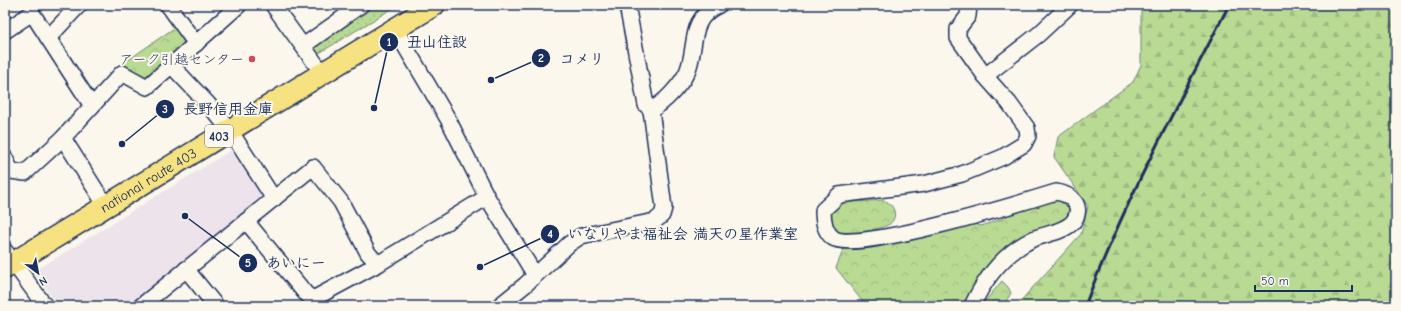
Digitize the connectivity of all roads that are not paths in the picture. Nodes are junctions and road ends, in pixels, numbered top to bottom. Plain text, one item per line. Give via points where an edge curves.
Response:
1 (79, 5) edge
2 (168, 5) edge
3 (239, 5) edge
4 (273, 5) edge
5 (361, 5) edge
6 (434, 5) edge
7 (626, 5) edge
8 (719, 5) edge
9 (969, 5) edge
10 (1070, 5) edge
11 (396, 28) junction
12 (5, 31) edge
13 (48, 38) junction
14 (196, 44) junction
15 (303, 46) junction
16 (172, 66) junction
17 (323, 74) junction
18 (985, 76) junction
19 (92, 106) junction
20 (651, 110) junction
21 (229, 129) junction
22 (63, 138) junction
23 (5, 158) edge
24 (487, 197) junction
25 (274, 199) junction
26 (106, 206) junction
27 (246, 221) junction
28 (8, 261) edge
29 (378, 264) junction
30 (186, 269) junction
31 (535, 275) junction
32 (315, 302) edge
33 (45, 306) edge
34 (141, 306) edge
35 (216, 306) edge
36 (499, 306) edge
37 (972, 306) edge

1 - 13 street
2 - 14 street
3 - 14 street
4 - 15 street
5 - 15 street
6 - 11 highway, national route 403 / 403
7 - 20 street via 646,105
8 - 20 street via 702,17 696,29 687,72 664,103
9 - 18 street via 968,16 958,29 958,38
10 - 18 street via 1039,34
11 - 17 highway, national route 403 / 403
11 - 24 street via 448,119
12 - 13 street via 32,12
13 - 19 street
14 - 16 street
15 - 17 street
16 - 19 street via 147,87 122,73
16 - 21 street
17 - 21 highway, national route 403 / 403
18 - 37 street via 1027,128 1028,136 1024,144 962,174 924,184 839,196 824,210 823,220 826,230 833,238 844,242 970,218 1056,192 1066,193 1072,198 1076,204 1073,222 1065,228 1033,240 1006,257 983,283
19 - 22 street
20 - 31 street via 664,208 662,215 655,221 581,236
21 - 25 street
21 - 26 highway, national route 403 / 403
22 - 23 street via 25,173 11,171
22 - 26 street
24 - 29 street
24 - 31 street
25 - 27 street
25 - 29 street via 313,167 341,202 368,253
26 - 28 highway, national route 403 / 403
27 - 30 street
27 - 32 street
28 - 33 street
29 - 32 street
30 - 34 street
30 - 35 street
31 - 36 street

